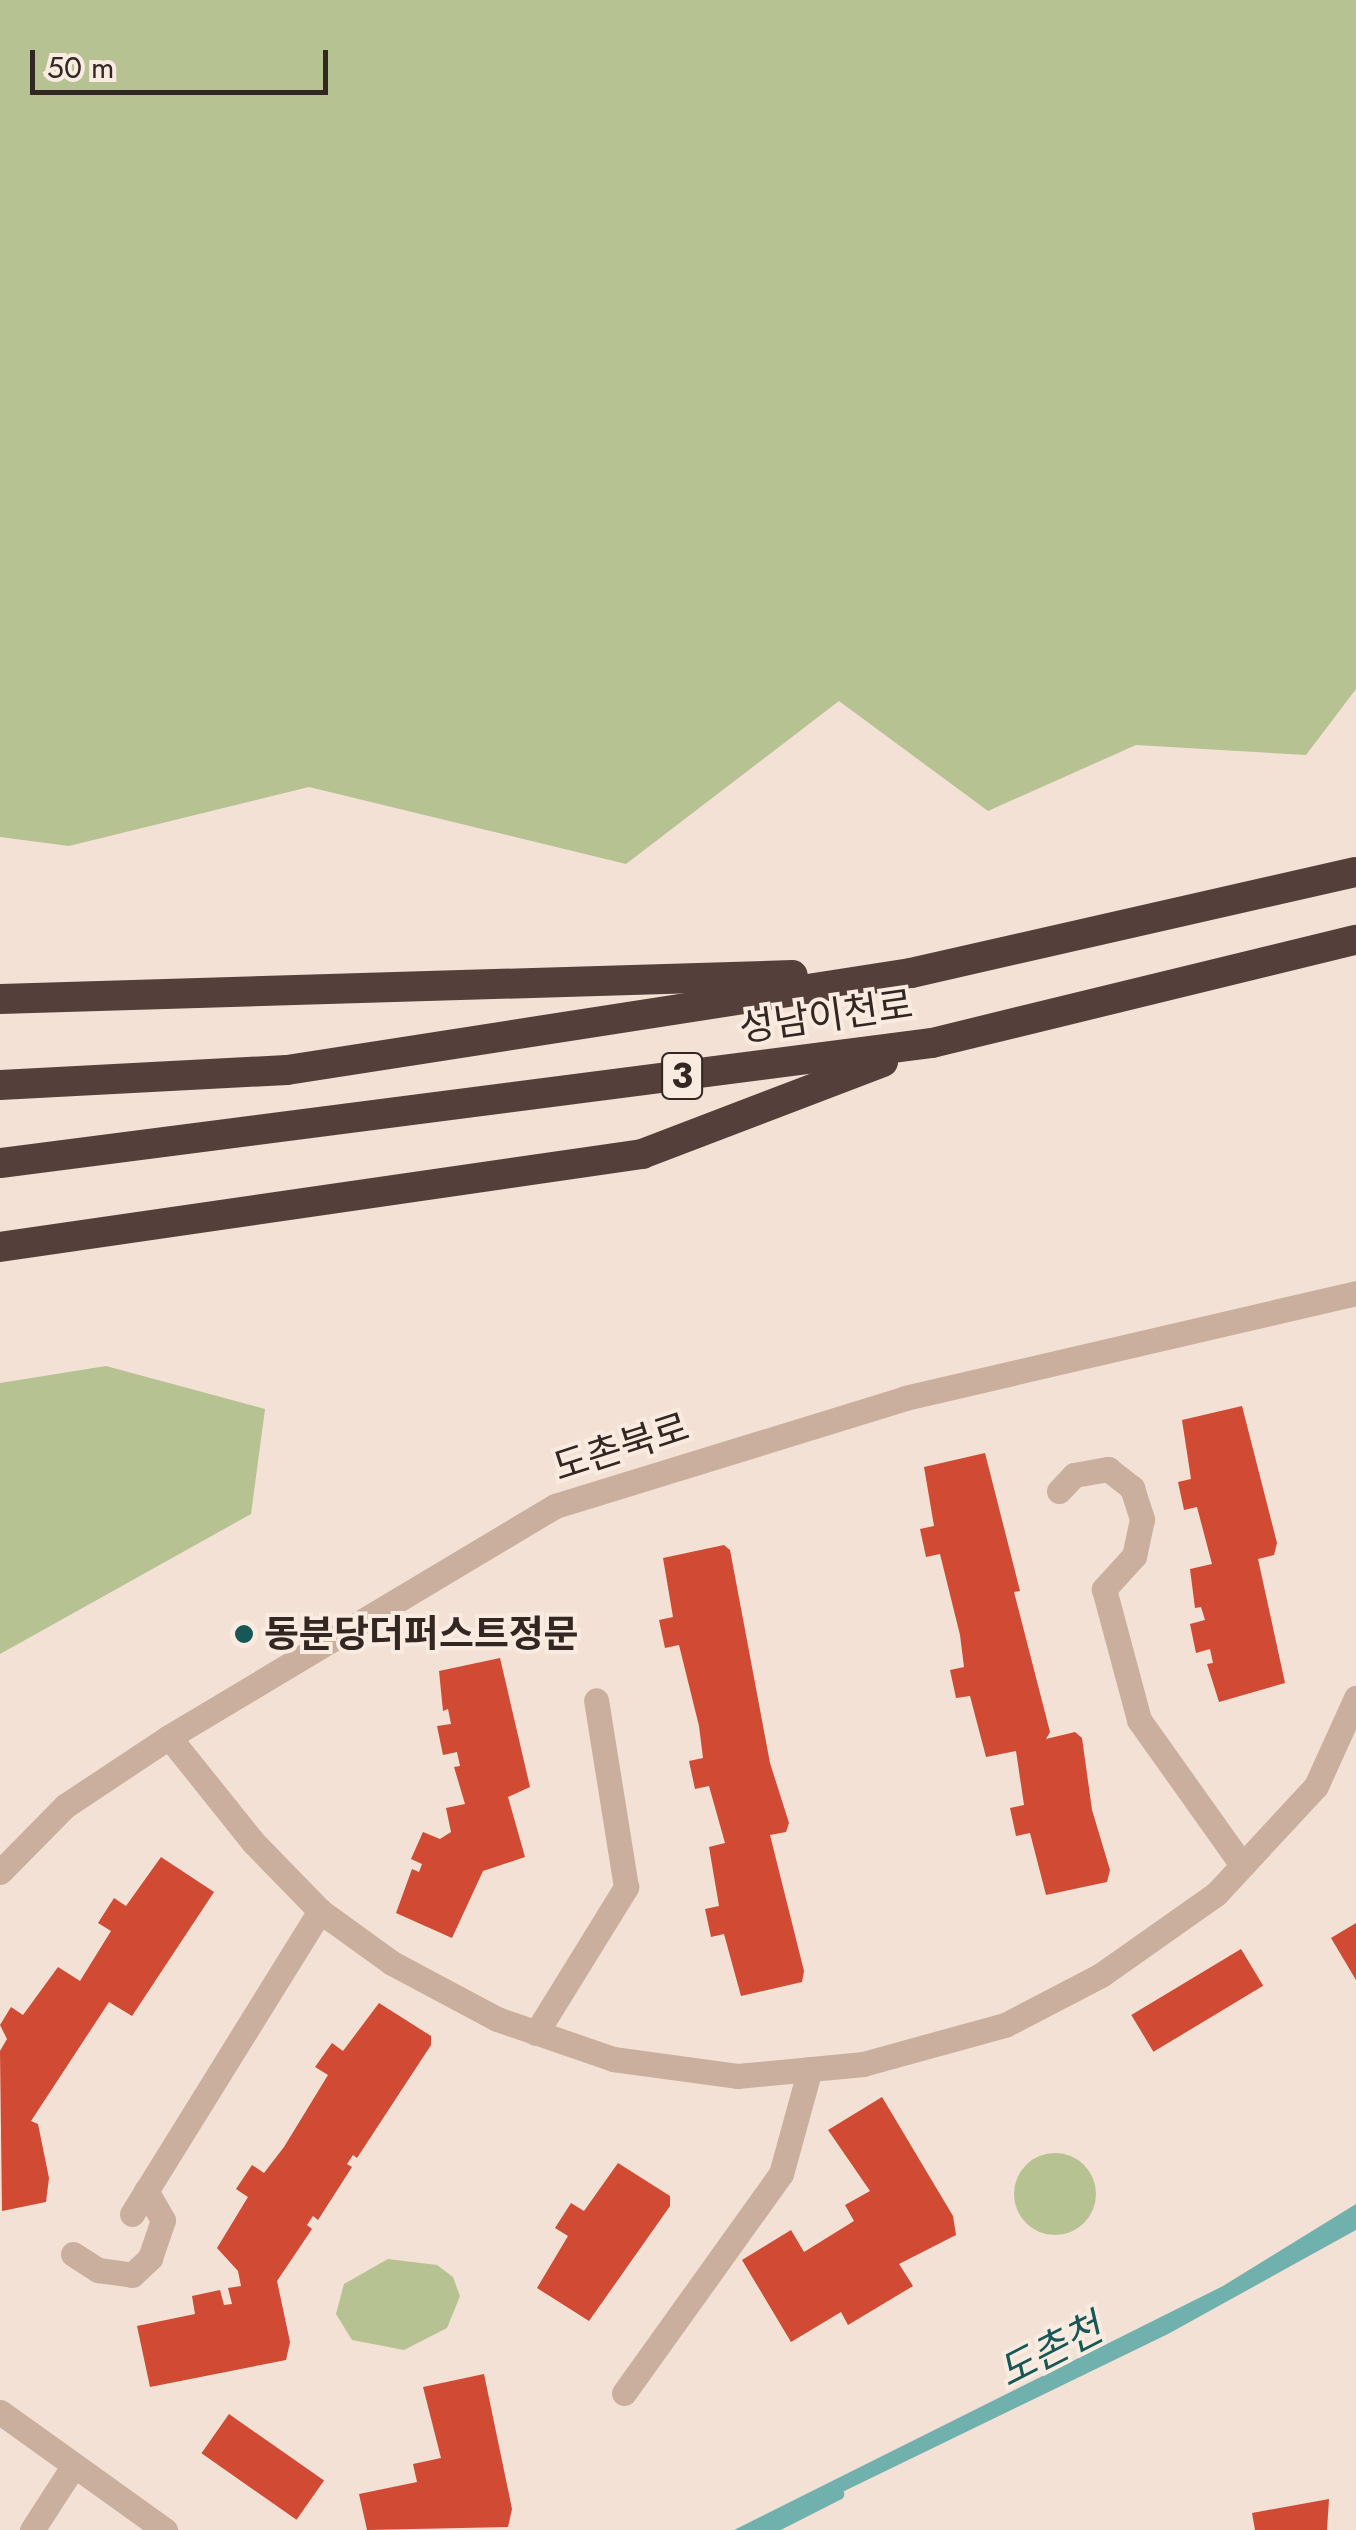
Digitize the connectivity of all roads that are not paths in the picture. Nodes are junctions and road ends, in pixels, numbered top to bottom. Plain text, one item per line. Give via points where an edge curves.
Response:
1 (1356, 872) edge
2 (1356, 940) edge
3 (911, 973) junction
4 (0, 999) edge
5 (932, 1043) junction
6 (0, 1084) edge
7 (0, 1163) edge
8 (0, 1246) edge
9 (1356, 1293) edge
10 (1059, 1491) dead end
11 (1356, 1698) edge
12 (596, 1700) dead end
13 (169, 1737) junction
14 (1242, 1866) junction
15 (0, 1872) edge
16 (320, 1911) junction
17 (536, 2033) junction
18 (810, 2069) junction
19 (146, 2191) junction
20 (132, 2214) dead end
21 (73, 2254) dead end
22 (624, 2393) dead end
23 (0, 2412) edge
24 (74, 2466) junction
25 (32, 2530) edge
26 (164, 2530) edge

1 - 3 highway, 성남이천로 / 3
2 - 5 highway, 성남이천로 / 3
3 - 4 highway
3 - 6 highway, 성남이천로 / 3 via 287,1070
5 - 7 highway, 성남이천로 / 3
5 - 8 highway via 642,1154
9 - 13 street, 도촌북로 via 906,1398 554,1506
10 - 14 street via 1074,1475 1108,1470 1132,1488 1142,1519 1134,1556 1104,1589 1139,1720
11 - 14 street via 1316,1786
12 - 17 street via 626,1887
13 - 15 street, 도촌북로 via 65,1806
13 - 16 street via 253,1842
14 - 18 street via 1216,1894 1101,1975 1005,2025 863,2064
16 - 17 street via 392,1962
16 - 19 street
17 - 18 street via 612,2059 719,2074
18 - 22 street via 781,2174
19 - 20 street
19 - 21 street via 163,2220 150,2258 132,2276 98,2270
23 - 24 street
24 - 25 street
24 - 26 street

